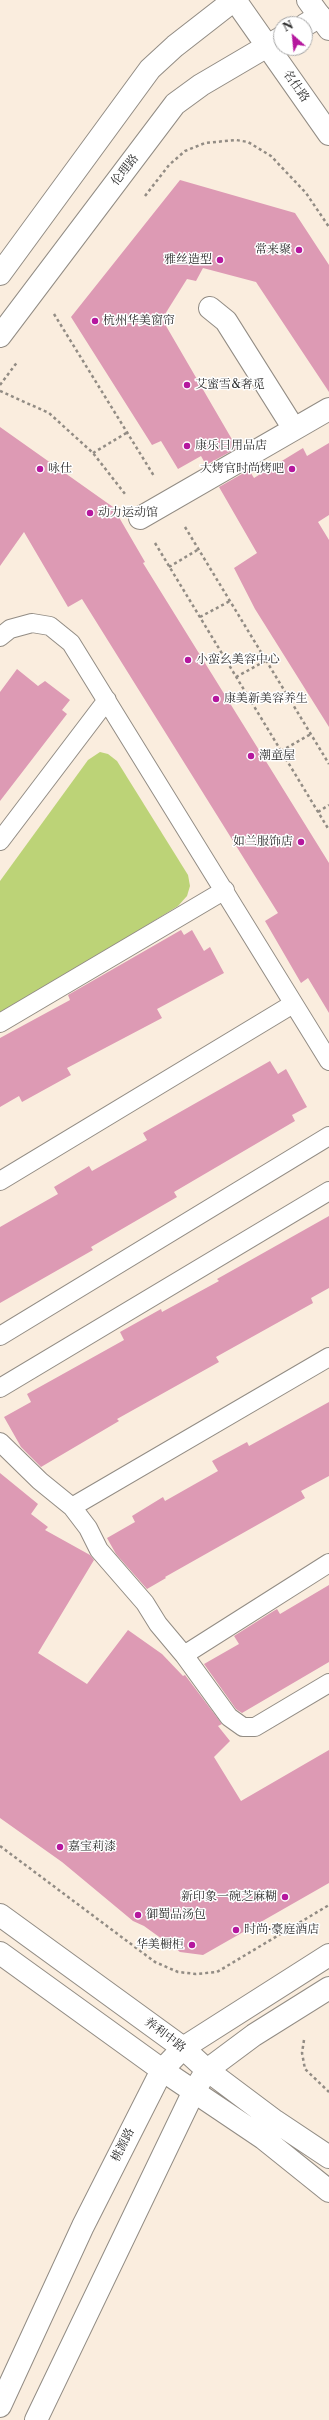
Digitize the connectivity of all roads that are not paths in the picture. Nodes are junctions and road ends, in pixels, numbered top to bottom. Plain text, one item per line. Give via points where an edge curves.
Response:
1 (235, 0) edge
2 (273, 41) edge
3 (273, 43) edge
4 (282, 56) edge
5 (329, 134) edge
6 (0, 274) edge
7 (210, 308) dead end
8 (0, 336) edge
9 (329, 409) edge
10 (294, 429) junction
11 (140, 518) road end
12 (0, 638) edge
13 (107, 700) junction
14 (0, 841) edge
15 (225, 890) junction
16 (293, 1004) junction
17 (0, 1023) edge
18 (329, 1061) edge
19 (329, 1136) edge
20 (0, 1181) edge
21 (329, 1190) edge
22 (0, 1336) edge
23 (329, 1357) edge
24 (0, 1388) edge
25 (0, 1442) edge
26 (72, 1506) junction
27 (329, 1563) edge
28 (184, 1655) junction
29 (329, 1683) edge
30 (0, 1915) edge
31 (0, 1952) edge
32 (329, 1954) edge
33 (329, 1988) edge
34 (183, 2048) junction
35 (162, 2070) junction
36 (207, 2070) junction
37 (194, 2091) junction
38 (329, 2157) edge
39 (329, 2191) edge
40 (0, 2406) edge
41 (36, 2420) edge

1 - 2 main road, 名仕路
1 - 6 main road via 180,42 150,69
3 - 8 main road, 伦理路 via 201,85 175,104
4 - 5 main road, 名仕路
7 - 10 main road via 226,321
9 - 10 main road
10 - 11 main road
12 - 13 lane via 21,624 50,626 71,642
13 - 14 lane
13 - 15 lane
15 - 16 lane
15 - 17 lane
16 - 18 lane
16 - 20 lane
19 - 22 lane
21 - 24 lane
23 - 26 lane
25 - 26 lane via 40,1481
26 - 28 lane via 88,1528 99,1550 145,1603 158,1624
27 - 28 lane
28 - 29 lane via 229,1717 243,1726 255,1727 266,1722
30 - 34 main road, 养利中路
31 - 35 main road
32 - 34 main road, 桃源路
33 - 36 main road via 254,2035
34 - 35 main road, 桃源路
34 - 36 main road, 养利中路
35 - 37 main road
35 - 40 main road, 桃源路 via 83,2226
36 - 37 main road
36 - 38 main road, 养利中路 via 275,2121
37 - 39 main road via 263,2138
37 - 41 main road

